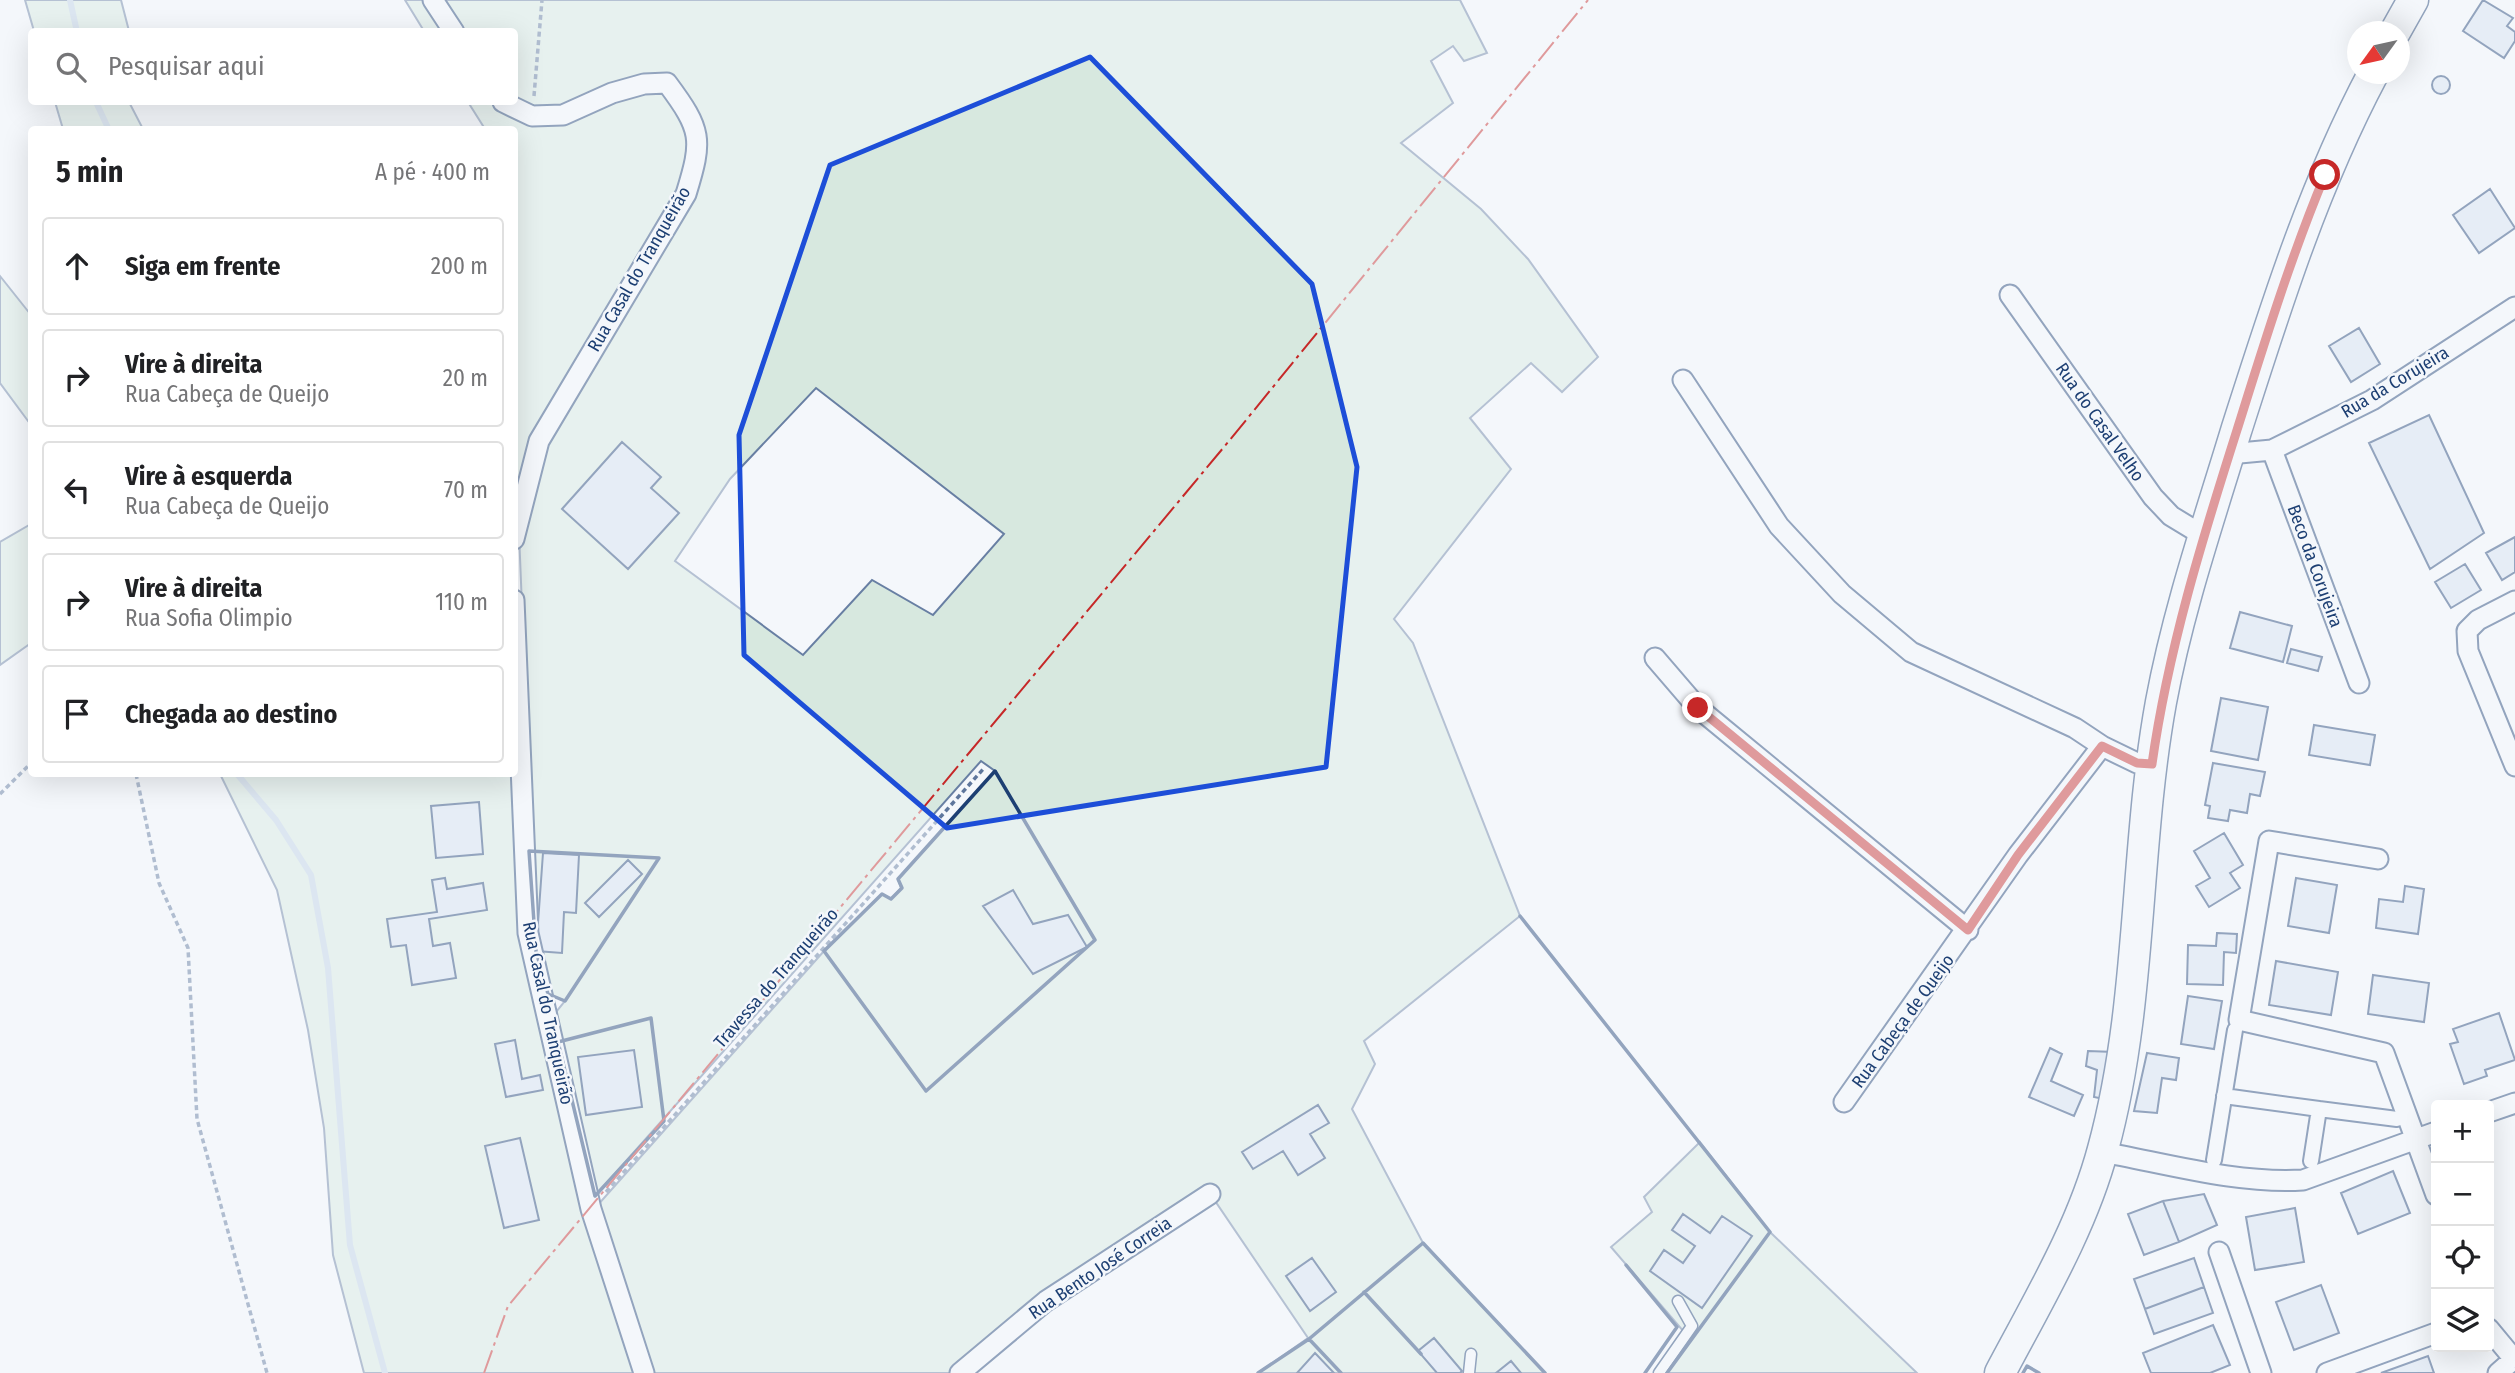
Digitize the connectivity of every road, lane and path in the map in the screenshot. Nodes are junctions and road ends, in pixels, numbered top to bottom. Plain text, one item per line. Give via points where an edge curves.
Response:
1 (433, 0) edge
2 (542, 0) edge
3 (2413, 0) edge
4 (2401, 21) edge
5 (451, 28) edge
6 (2367, 84) edge
7 (509, 105) edge
8 (532, 116) junction
9 (2010, 295) dead end
10 (2515, 307) edge
11 (1683, 380) dead end
12 (2272, 450) junction
13 (2229, 454) junction
14 (518, 523) edge
15 (2204, 536) junction
16 (2515, 601) edge
17 (1655, 658) dead end
18 (2359, 683) dead end
19 (518, 702) edge
20 (2102, 746) junction
21 (2152, 764) junction
22 (28, 766) edge
23 (2515, 766) edge
24 (985, 767) dead end
25 (137, 777) edge
26 (0, 794) edge
27 (2378, 859) dead end
28 (1968, 930) junction
29 (2235, 1030) dead end
30 (2224, 1097) junction
31 (1844, 1102) dead end
32 (2515, 1103) edge
33 (2319, 1109) junction
34 (2494, 1110) edge
35 (2397, 1119) dead end
36 (2431, 1134) edge
37 (2415, 1140) junction
38 (2102, 1152) junction
39 (2214, 1160) dead end
40 (2311, 1161) dead end
41 (2431, 1182) edge
42 (1210, 1194) dead end
43 (591, 1209) junction
44 (2219, 1252) dead end
45 (1678, 1301) dead end
46 (2431, 1335) edge
47 (2494, 1335) edge
48 (1471, 1354) dead end
49 (2514, 1358) edge
50 (267, 1373) edge
51 (644, 1373) edge
52 (960, 1373) edge
53 (1469, 1373) edge
54 (1659, 1373) edge
55 (2000, 1373) edge
56 (2261, 1373) edge
57 (2327, 1373) edge
58 (2498, 1373) edge

1 - 5 street
2 - 8 path
3 - 4 main road
6 - 13 main road via 2296,248
7 - 8 street
8 - 14 street, Rua Casal do Tranqueirão via 563,115 612,93 667,83 690,113 698,137 697,159 686,194 539,441
9 - 15 street, Rua do Casal Velho via 2153,497 2171,516
10 - 12 street, Rua da Corujeira via 2372,400
11 - 20 street via 1779,526 1842,594 1911,652 2075,728
12 - 13 street, Rua da Corujeira
12 - 18 street, Beco da Corujeira
13 - 15 main road
15 - 21 main road via 2169,661
16 - 23 street via 2467,631 2468,651
17 - 28 street via 1698,708
19 - 43 street, Rua Casal do Tranqueirão via 527,933
20 - 21 street via 2137,763
20 - 28 street, Rua Cabeça de Queijo via 2018,855
21 - 38 main road via 2131,993
22 - 26 path
24 - 43 path, Travessa do Tranqueirão
25 - 50 path via 159,883 188,948 197,1119
27 - 37 street via 2269,841 2239,1020 2384,1053
28 - 31 street, Rua Cabeça de Queijo
29 - 30 street
30 - 33 street
30 - 39 street
32 - 34 street
33 - 35 street
33 - 40 street
36 - 37 street
37 - 38 street via 2303,1180 2282,1181
37 - 41 street
38 - 55 main road via 2068,1239
42 - 52 street, Rua Bento José Correia via 1046,1301
43 - 51 street, Rua Casal do Tranqueirão
44 - 56 street
45 - 54 lane via 1692,1326
46 - 57 street
47 - 49 street
48 - 53 lane
49 - 58 street

